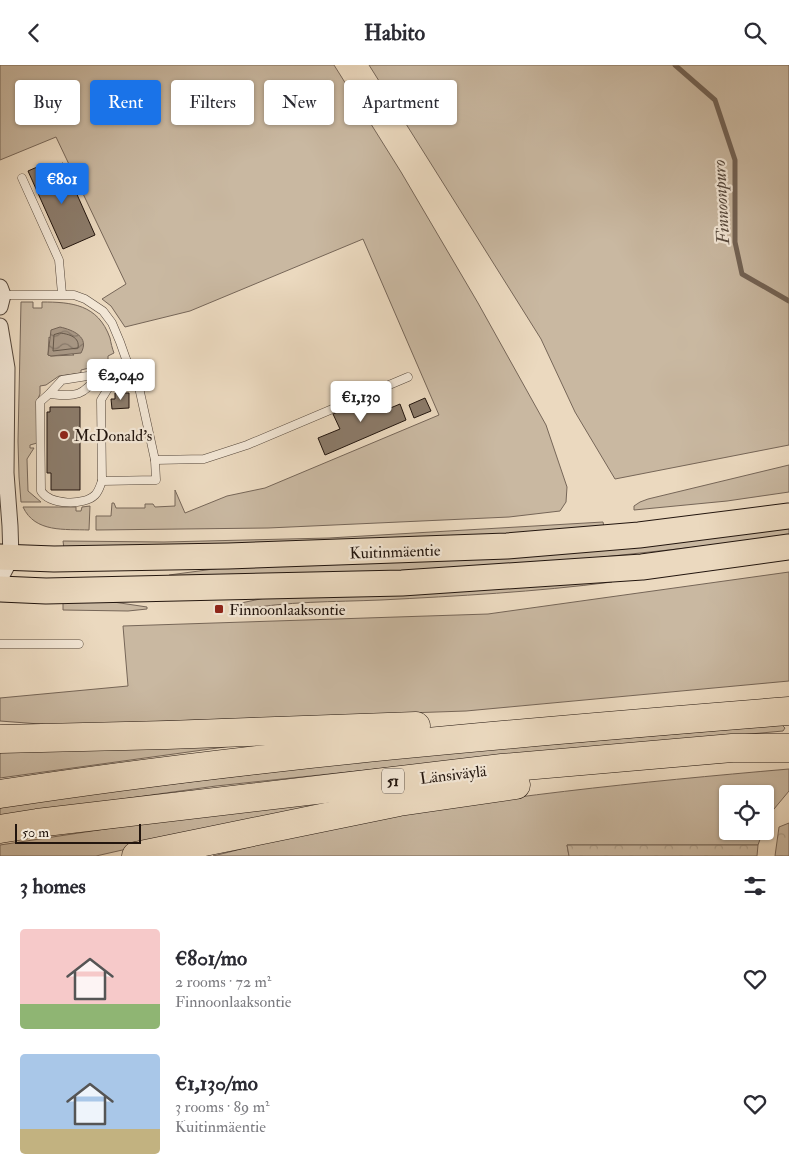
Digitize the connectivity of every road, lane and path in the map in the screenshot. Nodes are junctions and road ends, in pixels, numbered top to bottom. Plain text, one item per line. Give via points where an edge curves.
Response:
1 (22, 178) dead end
2 (62, 294) junction
3 (1, 296) edge
4 (0, 326) edge
5 (126, 359) junction
6 (120, 369) junction
7 (100, 374) junction
8 (408, 377) dead end
9 (49, 394) junction
10 (155, 460) junction
11 (102, 481) junction
12 (789, 516) edge
13 (789, 547) edge
14 (4, 565) edge
15 (0, 589) edge
16 (0, 644) edge
17 (79, 644) dead end
18 (789, 711) edge
19 (619, 725) junction
20 (0, 739) edge
21 (788, 748) edge
22 (0, 794) edge
23 (0, 829) edge
24 (136, 856) edge

1 - 2 lane via 59,260
2 - 3 lane
2 - 5 lane via 85,299 103,311 118,335
4 - 14 street via 7,368 6,460 10,526
5 - 6 lane
5 - 10 lane via 138,383
6 - 7 lane
6 - 11 lane via 101,400
7 - 9 lane via 62,380
7 - 9 lane via 82,393
8 - 10 lane via 239,448 204,459
9 - 11 lane via 40,402 43,495 53,500 84,501 98,492
10 - 11 lane via 156,480
12 - 14 main road, Kuitinmäentie via 639,535 507,546 54,559
13 - 15 main road, Kuitinmäentie via 642,567 402,583 56,591
16 - 17 lane
18 - 19 highway, Länsiväylä / 51
19 - 20 highway via 558,716 367,728
19 - 22 highway, Länsiväylä / 51 via 366,748
21 - 23 highway, Länsiväylä / 51 via 732,748 511,767
21 - 24 highway via 742,762 628,771 399,801

